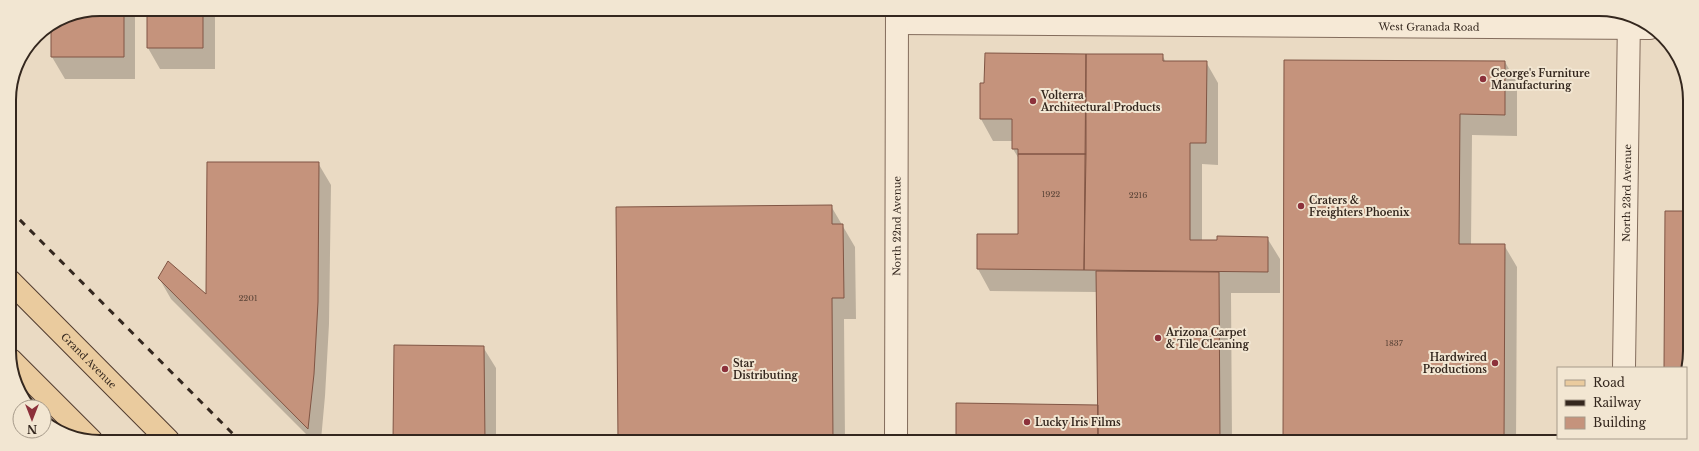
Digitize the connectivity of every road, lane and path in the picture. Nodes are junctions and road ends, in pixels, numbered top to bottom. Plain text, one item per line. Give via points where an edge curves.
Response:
1 (897, 16) edge
2 (1636, 25) edge
3 (16, 287) edge
4 (18, 367) edge
5 (1624, 367) edge
6 (84, 433) edge
7 (163, 435) edge
8 (896, 435) edge

1 - 2 street, West Granada Road
1 - 8 street, North 22nd Avenue
2 - 5 street, North 23rd Avenue
3 - 7 main road, Grand Avenue
4 - 6 main road

